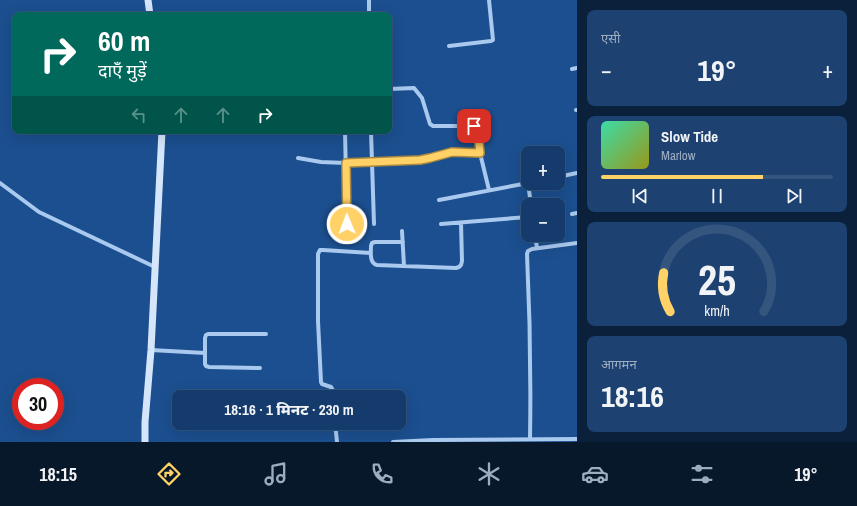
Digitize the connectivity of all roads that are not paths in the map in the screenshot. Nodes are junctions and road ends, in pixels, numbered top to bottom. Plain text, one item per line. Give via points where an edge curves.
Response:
1 (148, 0) edge
2 (369, 0) edge
3 (489, 0) edge
4 (150, 12) edge
5 (369, 12) edge
6 (449, 46) dead end
7 (392, 89) edge
8 (162, 134) edge
9 (345, 134) edge
10 (371, 134) edge
11 (480, 153) junction
12 (298, 158) dead end
13 (372, 162) junction
14 (346, 163) junction
15 (577, 174) edge
16 (565, 176) edge
17 (0, 183) edge
18 (521, 184) edge
19 (489, 190) junction
20 (439, 200) dead end
21 (521, 218) edge
22 (461, 223) junction
23 (347, 224) dead end
24 (374, 224) dead end
25 (441, 224) dead end
26 (402, 231) dead end
27 (403, 242) junction
28 (536, 242) edge
29 (577, 243) edge
30 (537, 248) junction
31 (371, 253) junction
32 (404, 266) junction
33 (154, 267) junction
34 (266, 334) dead end
35 (150, 350) junction
36 (205, 353) junction
37 (260, 368) dead end
38 (333, 390) edge
39 (336, 430) edge
40 (577, 438) edge
41 (530, 439) junction
42 (145, 442) edge
43 (336, 442) edge
44 (395, 442) edge

1 - 4 street
2 - 5 street
3 - 6 street via 494,40
7 - 11 street via 414,88 422,98 430,124 433,126 477,128
8 - 33 street
9 - 14 street
10 - 13 street
11 - 13 street via 452,152 420,160
11 - 19 street
12 - 14 street
13 - 14 street
13 - 24 street
14 - 23 street
15 - 16 street
17 - 33 street via 39,212
18 - 19 street
19 - 20 street
21 - 22 street
22 - 25 street
22 - 32 street via 462,261 459,267
26 - 27 street
27 - 31 street via 372,243
27 - 32 street
28 - 30 street
29 - 30 street
30 - 41 street via 532,248 527,254
31 - 32 street via 373,264
31 - 38 street via 320,250 318,254 321,382
33 - 35 street
34 - 36 street via 206,335
35 - 36 street
35 - 42 street
36 - 37 street via 205,364 209,367
39 - 43 street
40 - 41 street
41 - 44 street

